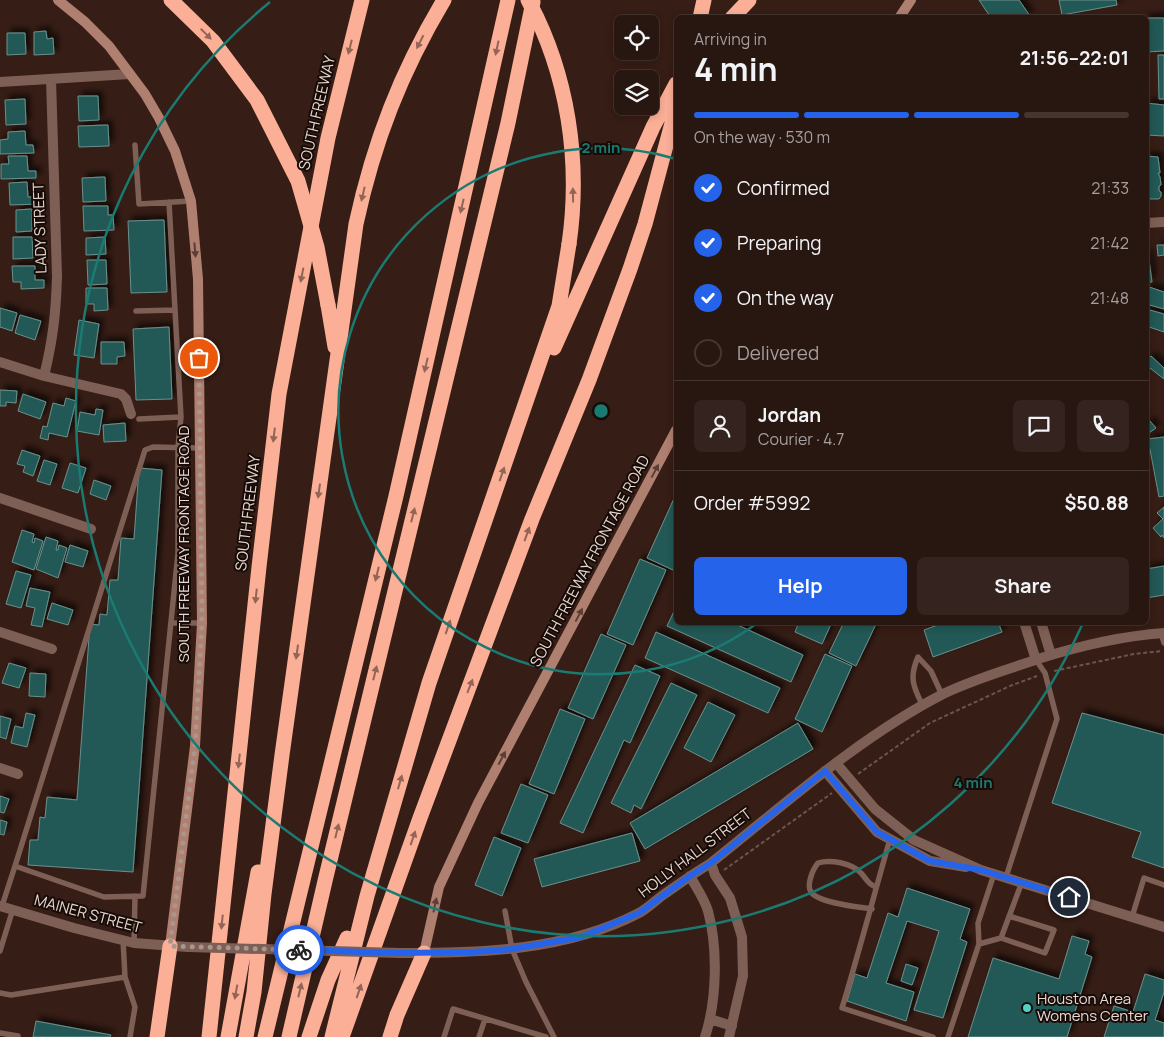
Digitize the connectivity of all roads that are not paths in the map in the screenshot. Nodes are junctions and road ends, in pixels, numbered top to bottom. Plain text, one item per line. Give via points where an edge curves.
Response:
1 (58, 0) edge
2 (171, 0) edge
3 (362, 0) edge
4 (444, 0) edge
5 (508, 0) edge
6 (528, 0) edge
7 (534, 0) edge
8 (704, 0) edge
9 (749, 0) edge
10 (911, 0) edge
11 (701, 15) edge
12 (735, 15) edge
13 (901, 15) edge
14 (130, 74) junction
15 (51, 79) junction
16 (0, 82) edge
17 (674, 88) edge
18 (674, 115) edge
19 (135, 145) dead end
20 (191, 201) junction
21 (169, 202) junction
22 (1164, 222) edge
23 (1149, 223) edge
24 (175, 310) junction
25 (136, 311) dead end
26 (337, 359) junction
27 (0, 362) edge
28 (44, 376) junction
29 (135, 416) joint
30 (181, 417) junction
31 (515, 434) junction
32 (674, 434) edge
33 (178, 448) junction
34 (199, 448) junction
35 (0, 498) edge
36 (91, 528) dead end
37 (171, 623) junction
38 (202, 624) junction
39 (1025, 625) edge
40 (1042, 625) edge
41 (0, 632) edge
42 (1163, 636) edge
43 (52, 649) dead end
44 (1051, 655) junction
45 (1036, 660) junction
46 (942, 695) junction
47 (923, 706) junction
48 (282, 755) junction
49 (836, 763) junction
50 (0, 768) edge
51 (825, 771) junction
52 (18, 774) dead end
53 (890, 839) junction
54 (711, 863) junction
55 (15, 866) junction
56 (981, 870) junction
57 (994, 874) junction
58 (690, 876) junction
59 (1006, 878) junction
60 (1022, 882) junction
61 (1164, 885) edge
62 (876, 887) junction
63 (135, 896) junction
64 (367, 896) junction
65 (1, 906) edge
66 (13, 909) junction
67 (872, 909) junction
68 (504, 911) dead end
69 (1009, 916) junction
70 (1132, 917) junction
71 (1164, 927) edge
72 (1001, 938) junction
73 (123, 940) junction
74 (134, 943) junction
75 (979, 944) junction
76 (170, 946) junction
77 (512, 949) junction
78 (0, 951) edge
79 (424, 953) junction
80 (125, 977) junction
81 (0, 993) edge
82 (484, 1019) junction
83 (710, 1020) junction
84 (732, 1026) junction
85 (0, 1033) edge
86 (18, 1036) edge
87 (130, 1037) edge
88 (157, 1037) edge
89 (209, 1037) edge
90 (228, 1037) edge
91 (246, 1037) edge
92 (265, 1037) edge
93 (289, 1037) edge
94 (309, 1037) edge
95 (332, 1037) edge
96 (342, 1037) edge
97 (390, 1037) edge
98 (444, 1037) edge
99 (479, 1037) edge
100 (546, 1037) edge
101 (554, 1037) edge
102 (705, 1037) edge
103 (730, 1037) edge
104 (933, 1037) edge
105 (948, 1037) edge

1 - 14 main road, SOUTH FREEWAY FRONTAGE ROAD via 103,40
2 -> 26 highway, bridge via 213,41 257,100 298,181 318,246
3 -> 89 highway, SOUTH FREEWAY via 328,138 279,394
4 -> 26 highway via 426,30 382,126 356,224
5 -> 92 highway via 396,496
31 -> 6 highway, bridge via 559,306 573,214 568,114 555,61
93 -> 7 highway via 508,123
8 - 11 highway
9 - 12 highway
10 - 13 main road
14 - 15 street
14 - 20 main road, SOUTH FREEWAY FRONTAGE ROAD via 145,94 175,150
15 - 16 street
15 - 28 street, LADY STREET via 57,276 52,344
17 - 31 highway via 653,127
96 -> 18 highway via 532,519 630,269
19 - 21 lane via 139,204
20 - 21 lane
20 -> 34 main road, SOUTH FREEWAY FRONTAGE ROAD via 198,279
21 - 24 lane
22 - 23 street
24 - 25 lane
24 - 30 lane
26 -> 48 highway
27 - 28 street
28 - 29 street via 120,394
29 - 30 lane
30 - 33 lane
64 -> 31 highway via 428,683
79 -> 32 main road, SOUTH FREEWAY FRONTAGE ROAD via 438,887 478,803
33 - 34 lane
33 - 37 lane via 178,553
33 - 55 lane via 152,447 145,450
34 - 38 main road, SOUTH FREEWAY FRONTAGE ROAD
35 - 36 street
37 - 38 lane
37 - 63 lane via 142,896
38 - 76 main road, SOUTH FREEWAY FRONTAGE ROAD via 195,746
39 - 45 street
40 - 44 street
41 - 43 street
42 - 44 street, HOLLY HALL STREET via 1112,639
44 - 45 street, HOLLY HALL STREET
45 - 46 street, HOLLY HALL STREET
45 - 59 lane via 1045,673 1057,718
46 - 47 street, HOLLY HALL STREET
46 - 47 lane via 931,671 918,657 913,668 913,680
47 - 49 street, HOLLY HALL STREET
48 -> 90 highway
48 - 91 highway
49 - 51 street, HOLLY HALL STREET
49 - 56 street via 875,809 914,840
50 - 52 street
51 - 53 street via 877,832
51 - 54 street, HOLLY HALL STREET
53 - 56 street via 930,861
53 - 62 lane
54 - 58 street, HOLLY HALL STREET
54 - 84 street via 730,898 742,937 743,976
55 - 63 lane via 104,897
55 - 65 lane
56 - 57 street
57 - 59 street
57 - 75 lane via 978,923
58 - 77 street, HOLLY HALL STREET via 639,913 581,937
58 - 83 street via 707,909 714,942
59 - 60 street
60 - 69 lane
60 - 70 street
61 - 70 lane via 1144,878
62 - 67 lane
62 - 67 lane via 870,885 856,868 828,861 818,863 809,887 821,898
63 - 74 lane
64 - 94 highway via 328,980
64 - 95 highway
65 - 66 street, MAINER STREET
66 - 73 street, MAINER STREET
66 - 78 lane
67 - 104 lane via 842,1008
68 - 77 lane
69 - 72 lane
69 - 72 lane via 1054,930 1045,953
70 - 71 street
72 - 75 lane
73 - 74 street, MAINER STREET
73 - 80 lane
74 - 76 street, MAINER STREET
75 - 105 lane
76 - 79 street, HOLLY HALL STREET, bridge
76 - 88 highway
77 - 79 street, HOLLY HALL STREET
77 - 101 lane
79 - 97 highway via 396,1015
80 - 81 lane via 11,995
80 - 87 lane via 135,1007
82 - 98 lane via 452,1009
82 - 99 lane
82 - 100 lane
83 - 84 street
83 - 102 street
84 - 103 street
85 - 86 lane

